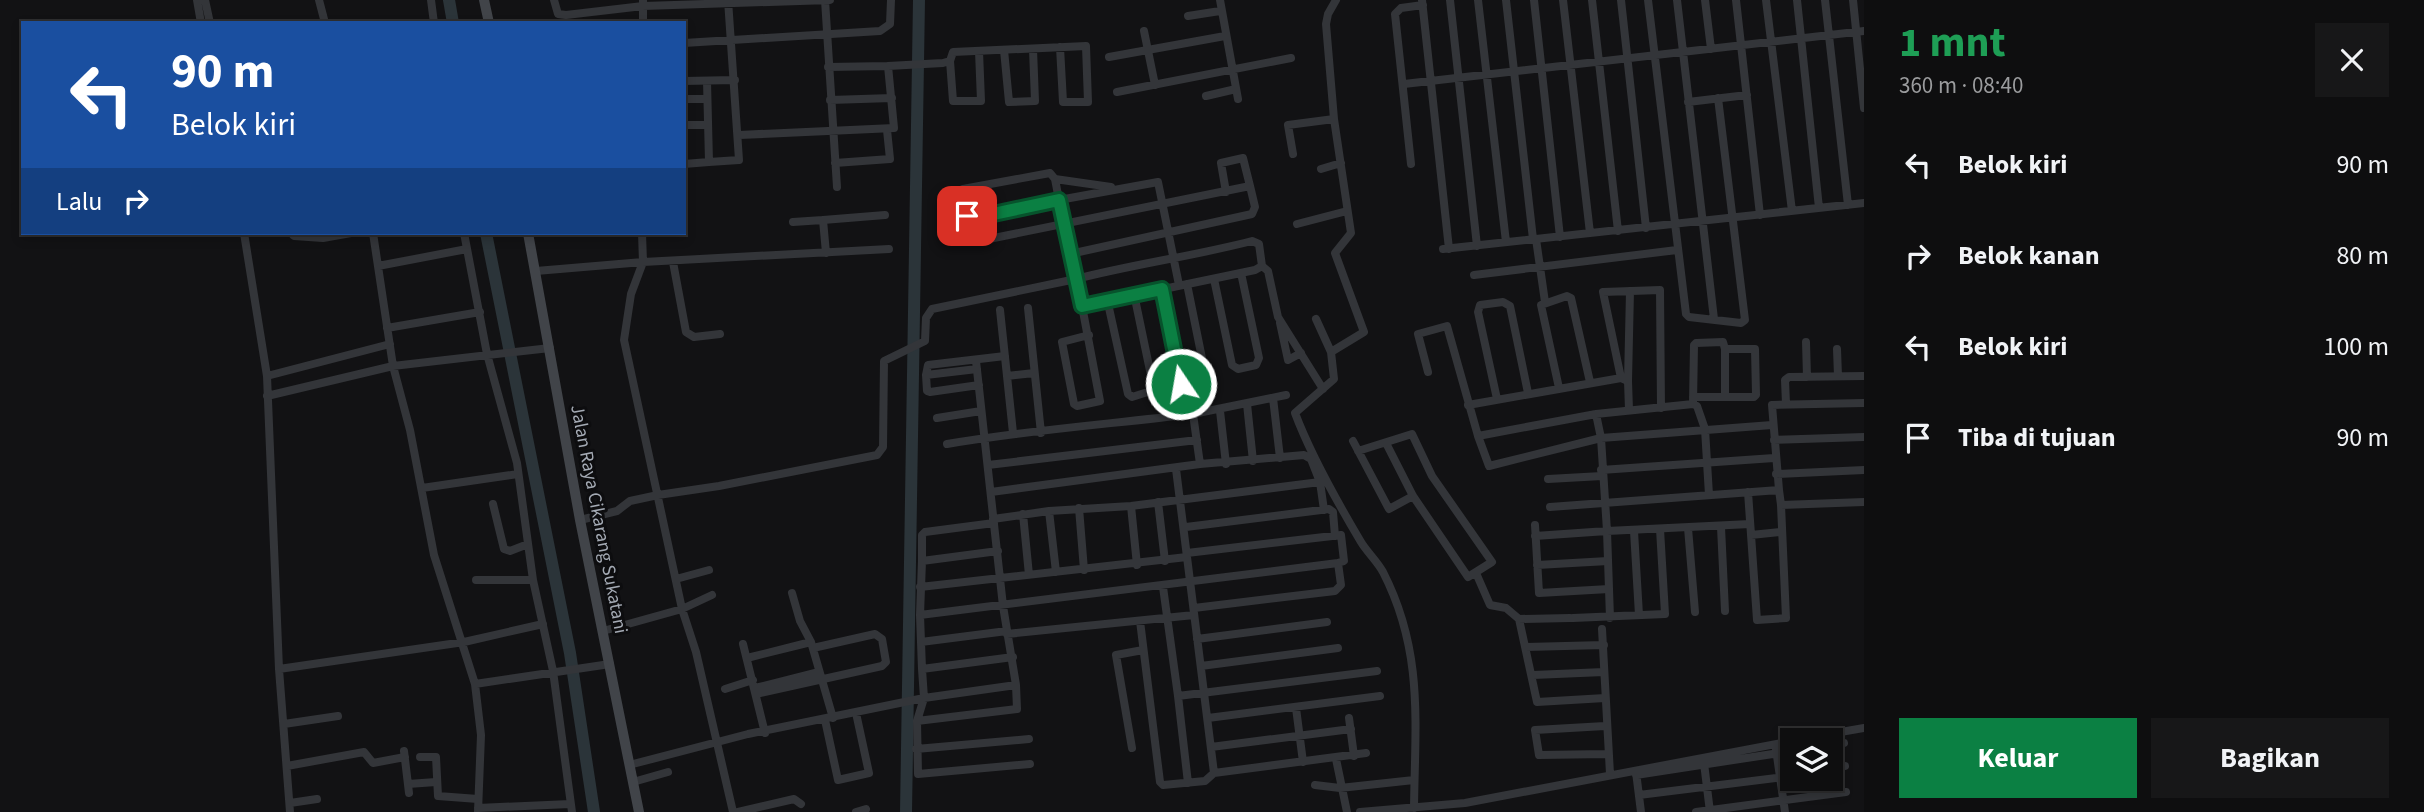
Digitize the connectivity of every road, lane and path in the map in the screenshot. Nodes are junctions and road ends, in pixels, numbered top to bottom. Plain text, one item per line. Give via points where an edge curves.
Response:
1 (197, 0) edge
2 (205, 0) edge
3 (318, 0) edge
4 (431, 0) edge
5 (484, 0) edge
6 (554, 0) edge
7 (826, 0) edge
8 (891, 0) edge
9 (1220, 0) edge
10 (1336, 0) edge
11 (1450, 0) edge
12 (1478, 0) edge
13 (1506, 0) edge
14 (1534, 0) edge
15 (1563, 0) edge
16 (1592, 0) edge
17 (1620, 0) edge
18 (1648, 0) edge
19 (1677, 0) edge
20 (1705, 0) edge
21 (1735, 0) edge
22 (1766, 0) edge
23 (1797, 0) edge
24 (1825, 0) edge
25 (1853, 0) edge
26 (728, 1) edge
27 (643, 3) edge
28 (1422, 3) edge
29 (1220, 11) junction
30 (1188, 16) dead end
31 (201, 21) edge
32 (210, 21) edge
33 (324, 21) edge
34 (434, 21) edge
35 (489, 21) edge
36 (643, 21) edge
37 (1144, 32) dead end
38 (1860, 32) edge
39 (826, 35) junction
40 (1828, 35) junction
41 (1225, 36) junction
42 (1800, 38) junction
43 (730, 41) junction
44 (1771, 42) junction
45 (686, 43) edge
46 (1741, 45) junction
47 (1060, 47) junction
48 (1033, 49) junction
49 (1711, 49) junction
50 (1004, 50) junction
51 (1149, 50) junction
52 (979, 51) junction
53 (1682, 52) junction
54 (1655, 55) junction
55 (1109, 57) dead end
56 (1291, 58) dead end
57 (1628, 58) junction
58 (950, 61) junction
59 (1599, 62) junction
60 (888, 65) junction
61 (1571, 65) junction
62 (828, 67) junction
63 (1542, 68) junction
64 (1232, 69) junction
65 (1515, 71) junction
66 (1487, 75) junction
67 (1458, 78) junction
68 (735, 80) junction
69 (686, 81) edge
70 (707, 81) junction
71 (1431, 81) junction
72 (1404, 84) junction
73 (1156, 85) junction
74 (1236, 89) junction
75 (1117, 92) dead end
76 (1206, 96) dead end
77 (1746, 96) junction
78 (892, 98) junction
79 (1718, 98) junction
80 (686, 99) dead end
81 (705, 99) junction
82 (1238, 99) dead end
83 (830, 100) junction
84 (1688, 102) junction
85 (1864, 108) edge
86 (1334, 119) junction
87 (686, 125) edge
88 (706, 125) junction
89 (887, 130) junction
90 (833, 132) junction
91 (738, 135) junction
92 (1293, 154) dead end
93 (709, 162) junction
94 (835, 163) junction
95 (1341, 163) junction
96 (686, 164) edge
97 (1411, 164) dead end
98 (1321, 169) dead end
99 (1055, 179) junction
100 (1250, 186) junction
101 (837, 187) dead end
102 (1119, 189) junction
103 (1226, 192) junction
104 (1059, 200) junction
105 (1864, 203) edge
106 (1163, 205) junction
107 (1848, 205) junction
108 (1819, 208) junction
109 (1348, 211) junction
110 (1792, 211) junction
111 (886, 215) dead end
112 (1760, 215) junction
113 (1730, 218) junction
114 (823, 220) junction
115 (1702, 221) junction
116 (793, 222) dead end
117 (1297, 224) dead end
118 (1673, 224) junction
119 (1064, 225) junction
120 (1646, 228) junction
121 (1618, 231) junction
122 (1169, 232) junction
123 (1590, 233) junction
124 (244, 235) edge
125 (293, 235) edge
126 (337, 235) edge
127 (373, 235) edge
128 (464, 235) edge
129 (528, 235) edge
130 (642, 235) edge
131 (1560, 237) junction
132 (1534, 239) junction
133 (974, 242) dead end
134 (1506, 243) junction
135 (1476, 246) junction
136 (467, 249) junction
137 (888, 249) dead end
138 (1677, 250) junction
139 (826, 253) junction
140 (1070, 254) junction
141 (1175, 258) junction
142 (643, 262) junction
143 (673, 262) junction
144 (378, 266) junction
145 (1262, 266) junction
146 (1539, 267) junction
147 (536, 271) junction
148 (1241, 273) junction
149 (1474, 275) dead end
150 (1076, 279) junction
151 (1214, 279) junction
152 (1183, 284) junction
153 (1162, 289) junction
154 (1630, 291) junction
155 (1134, 294) junction
156 (1107, 299) junction
157 (1545, 302) junction
158 (1082, 306) junction
159 (1028, 308) dead end
160 (1000, 310) dead end
161 (480, 312) junction
162 (1278, 317) junction
163 (1316, 319) dead end
164 (1714, 319) junction
165 (387, 328) junction
166 (720, 334) dead end
167 (1088, 335) junction
168 (1806, 342) dead end
169 (390, 344) junction
170 (550, 348) junction
171 (1725, 349) junction
172 (1837, 349) dead end
173 (1331, 352) junction
174 (492, 353) junction
175 (1301, 353) junction
176 (1005, 356) junction
177 (977, 365) junction
178 (393, 366) junction
179 (1427, 372) dead end
180 (1034, 373) junction
181 (267, 376) junction
182 (1007, 376) junction
183 (1838, 376) junction
184 (1864, 376) edge
185 (1807, 377) junction
186 (1625, 379) junction
187 (1590, 382) junction
188 (979, 385) junction
189 (1559, 388) junction
190 (1323, 389) junction
191 (1528, 393) junction
192 (1286, 395) dead end
193 (268, 396) junction
194 (1725, 397) junction
195 (1273, 398) junction
196 (1497, 399) junction
197 (1693, 401) junction
198 (1864, 402) edge
199 (1247, 404) junction
200 (1786, 404) junction
201 (1468, 405) junction
202 (1661, 408) junction
203 (1629, 410) junction
204 (981, 411) junction
205 (1220, 411) junction
206 (1193, 414) junction
207 (1596, 414) junction
208 (937, 418) dead end
209 (1772, 425) junction
210 (1704, 429) junction
211 (1013, 433) junction
212 (1041, 433) junction
213 (1478, 436) junction
214 (984, 437) junction
215 (1601, 438) junction
216 (1864, 438) edge
217 (1197, 440) junction
218 (1774, 440) junction
219 (1353, 441) dead end
220 (1386, 443) junction
221 (947, 444) dead end
222 (1359, 451) junction
223 (1280, 458) junction
224 (1774, 458) junction
225 (1253, 461) junction
226 (1708, 463) junction
227 (1200, 464) junction
228 (1226, 464) junction
229 (988, 465) junction
230 (1176, 469) junction
231 (1864, 470) edge
232 (1601, 473) junction
233 (518, 474) junction
234 (1776, 474) junction
235 (1548, 479) dead end
236 (1320, 482) junction
237 (422, 488) junction
238 (1779, 490) junction
239 (991, 492) junction
240 (1748, 492) junction
241 (658, 495) junction
242 (1709, 495) junction
243 (1413, 496) junction
244 (1182, 499) junction
245 (1158, 502) junction
246 (1864, 502) edge
247 (1604, 503) junction
248 (493, 505) dead end
249 (1781, 505) junction
250 (1131, 506) junction
251 (1550, 507) dead end
252 (1079, 508) junction
253 (1324, 510) junction
254 (1049, 511) junction
255 (1023, 514) junction
256 (580, 520) junction
257 (994, 521) junction
258 (1750, 524) junction
259 (1535, 525) dead end
260 (1186, 527) junction
261 (1721, 527) junction
262 (1688, 528) junction
263 (1660, 529) junction
264 (1607, 531) junction
265 (1634, 531) junction
266 (1781, 532) junction
267 (1751, 535) junction
268 (1335, 536) junction
269 (1535, 536) junction
270 (528, 544) junction
271 (998, 551) junction
272 (1187, 555) junction
273 (922, 561) junction
274 (1165, 561) junction
275 (1608, 561) junction
276 (1338, 563) junction
277 (1137, 565) junction
278 (1537, 565) junction
279 (709, 570) dead end
280 (1084, 570) junction
281 (1056, 572) junction
282 (1476, 573) junction
283 (1029, 575) junction
284 (676, 579) junction
285 (1000, 579) junction
286 (476, 580) dead end
287 (533, 580) junction
288 (1191, 581) junction
289 (920, 587) junction
290 (1163, 587) junction
291 (1609, 589) junction
292 (792, 593) dead end
293 (712, 595) dead end
294 (1003, 606) junction
295 (682, 609) junction
296 (1194, 611) junction
297 (1725, 611) dead end
298 (1695, 612) dead end
299 (920, 615) junction
300 (1639, 615) junction
301 (1167, 618) junction
302 (1610, 618) junction
303 (1519, 619) junction
304 (1140, 621) junction
305 (1327, 622) dead end
306 (543, 624) junction
307 (1602, 629) dead end
308 (603, 631) junction
309 (1007, 633) junction
310 (1197, 639) junction
311 (464, 642) junction
312 (921, 642) junction
313 (743, 644) dead end
314 (812, 645) junction
315 (1604, 645) junction
316 (1526, 647) junction
317 (1338, 648) dead end
318 (1143, 650) junction
319 (1013, 657) junction
320 (747, 658) junction
321 (610, 664) junction
322 (1201, 666) junction
323 (279, 669) junction
324 (922, 669) junction
325 (553, 671) junction
326 (1377, 671) dead end
327 (1604, 672) junction
328 (820, 675) junction
329 (1533, 675) junction
330 (475, 684) junction
331 (1016, 685) junction
332 (755, 688) junction
333 (725, 689) dead end
334 (1204, 692) junction
335 (1178, 696) junction
336 (1380, 696) dead end
337 (1605, 698) junction
338 (920, 699) junction
339 (1296, 708) junction
340 (856, 713) junction
341 (338, 716) dead end
342 (1208, 718) junction
343 (1349, 718) dead end
344 (829, 719) junction
345 (917, 721) junction
346 (284, 724) junction
347 (1605, 726) junction
348 (1864, 728) edge
349 (1351, 729) junction
350 (1843, 732) edge
351 (765, 733) junction
352 (1300, 736) junction
353 (1029, 739) dead end
354 (715, 743) junction
355 (1780, 743) edge
356 (1775, 744) junction
357 (1211, 747) junction
358 (1132, 748) dead end
359 (916, 749) junction
360 (1366, 753) dead end
361 (1780, 753) edge
362 (1607, 754) junction
363 (1777, 754) junction
364 (1354, 756) junction
365 (420, 757) dead end
366 (1336, 759) junction
367 (1704, 761) junction
368 (1303, 762) junction
369 (1030, 764) dead end
370 (629, 765) junction
371 (287, 766) junction
372 (668, 772) dead end
373 (1636, 772) junction
374 (1214, 773) junction
375 (1610, 774) junction
376 (1780, 778) joint
377 (1414, 780) junction
378 (436, 782) junction
379 (633, 782) junction
380 (1188, 783) junction
381 (1315, 785) dead end
382 (1707, 786) junction
383 (1340, 789) junction
384 (1782, 791) edge
385 (1846, 793) dead end
386 (1639, 795) junction
387 (317, 799) dead end
388 (1783, 799) junction
389 (801, 804) dead end
390 (478, 806) edge
391 (290, 807) edge
392 (1414, 807) junction
393 (571, 808) edge
394 (1465, 808) edge
395 (866, 809) dead end
396 (1385, 810) edge
397 (1710, 811) edge
398 (639, 812) edge
399 (736, 812) edge
400 (856, 812) edge
401 (1347, 812) edge
402 (1360, 812) edge
403 (1641, 812) edge
404 (1696, 812) edge
405 (1784, 812) edge

1 - 31 street
2 - 32 street
3 - 33 street
4 - 34 street
5 - 35 main road
6 - 27 street via 558,13 566,15
7 - 26 street
7 - 39 street
8 - 39 street via 887,29
9 - 29 street
10 - 86 street via 1326,24
11 - 67 street
12 - 66 street
13 - 65 street
14 - 63 street
15 - 61 street
16 - 59 street
17 - 57 street
18 - 54 street
19 - 53 street
20 - 49 street
21 - 46 street
22 - 44 street
23 - 42 street
24 - 40 street
25 - 38 street
26 - 27 street
26 - 43 street
27 - 36 street
28 - 71 street
28 - 72 street via 1395,14
29 - 30 street
29 - 41 street
37 - 51 street
38 - 40 street
38 - 85 street
39 - 43 street
39 - 62 street
40 - 42 street
40 - 107 street
41 - 51 street
41 - 64 street
42 - 44 street
42 - 108 street
43 - 45 street
43 - 68 street
44 - 46 street
44 - 110 street
46 - 49 street
46 - 77 street
47 - 47 street via 1086,46 1088,102 1063,102
47 - 48 street
48 - 50 street
48 - 50 street via 1035,102 1009,102
49 - 53 street
50 - 52 street
51 - 55 street
51 - 73 street
52 - 58 street via 953,52
52 - 58 street via 981,101 953,101
53 - 54 street
53 - 84 street
54 - 57 street
54 - 118 street
56 - 64 street
57 - 59 street
57 - 120 street
58 - 60 street
59 - 61 street
59 - 121 street
60 - 62 street
60 - 78 street
61 - 63 street
61 - 123 street
62 - 83 street
63 - 65 street
63 - 131 street
64 - 73 street
64 - 74 street
65 - 66 street
65 - 132 street
66 - 67 street
66 - 134 street
67 - 71 street
67 - 135 street
68 - 70 street
68 - 91 street
69 - 70 street
70 - 81 street
71 - 72 street
71 - 135 street via 1446,249
72 - 97 street
73 - 75 street
74 - 76 street
74 - 82 street
77 - 79 street
77 - 112 street
78 - 83 street
78 - 89 street via 894,128
79 - 84 street
79 - 113 street
80 - 81 street
81 - 88 street
83 - 90 street
84 - 115 street
86 - 92 street via 1288,125
86 - 95 street
87 - 88 street
88 - 93 street
89 - 90 street
89 - 94 street via 890,159
90 - 91 street
90 - 94 street
91 - 93 street via 739,160
93 - 96 street
94 - 101 street
95 - 98 street
95 - 109 street
99 - 102 street
99 - 104 street
99 - 104 street via 1051,173 962,190 970,219
100 - 103 street
100 - 103 street via 1243,158 1231,159 1220,165
100 - 122 street via 1252,214
102 - 104 street
102 - 106 street via 1156,181
103 - 106 street
104 - 119 street
105 - 107 street
106 - 119 street
106 - 122 street
107 - 108 street
108 - 110 street
109 - 117 street
109 - 173 street via 1350,235 1335,253 1364,332
110 - 112 street
111 - 114 street
112 - 113 street
113 - 115 street
113 - 164 street via 1745,320
114 - 116 street
114 - 139 street
115 - 118 street
115 - 164 street
118 - 120 street
118 - 138 street
119 - 133 street
119 - 140 street
120 - 121 street
121 - 123 street
122 - 140 street
122 - 141 street
123 - 131 street
124 - 181 street
125 - 126 street
127 - 144 street
128 - 136 street
129 - 147 main road, Jalan Raya Cikarang Sukatani
130 - 142 street
131 - 132 street
132 - 134 street
132 - 146 street
134 - 135 street
136 - 144 street
136 - 161 street
137 - 139 street
138 - 146 street
138 - 164 street via 1686,314
139 - 143 street
140 - 150 street
141 - 145 street via 1252,241 1259,244
141 - 150 street
141 - 152 street
142 - 143 street
142 - 147 street
142 - 241 street via 631,294 624,340
143 - 166 street via 686,332 694,337
144 - 165 street
145 - 148 street
145 - 162 street via 1268,271
146 - 149 street
146 - 157 street
147 - 170 main road, Jalan Raya Cikarang Sukatani
148 - 151 street
148 - 151 street via 1259,358 1256,365 1238,369 1232,365
150 - 158 street
150 - 241 street via 932,309 926,318 924,342 884,361 883,447 877,455
151 - 152 street
152 - 153 street
152 - 153 street via 1206,378 1201,382 1180,384
153 - 155 street
154 - 186 street
154 - 186 street via 1603,294
154 - 202 street via 1660,290 1662,295
155 - 156 street
155 - 156 street via 1154,390 1132,397
156 - 158 street
157 - 187 street via 1571,298
157 - 189 street via 1541,305
158 - 167 street
159 - 180 street
160 - 176 street
161 - 165 street
161 - 174 street
162 - 175 street
162 - 175 street via 1288,360
163 - 173 street
165 - 169 street
167 - 167 street via 1100,401 1077,406 1062,342
168 - 185 street
169 - 178 street
169 - 181 street
170 - 174 street
170 - 256 main road, Jalan Raya Cikarang Sukatani
171 - 194 street
171 - 194 street via 1755,349 1756,395
171 - 197 street via 1723,342 1694,345
172 - 183 street
173 - 190 street via 1335,376
174 - 178 street
174 - 233 street
175 - 190 street
176 - 177 street
176 - 182 street
177 - 188 street
177 - 188 street via 926,375 927,391
178 - 193 street
178 - 237 street
179 - 201 street via 1418,334 1447,326
180 - 182 street
180 - 212 street
181 - 193 street
182 - 211 street
183 - 184 street
183 - 185 street
185 - 200 street via 1785,380
186 - 187 street
186 - 203 street
187 - 189 street
188 - 204 street
189 - 191 street
190 - 377 street via 1295,413 1362,543 1382,572 1397,611 1415,674
191 - 196 street
191 - 196 street via 1510,306 1503,302 1480,305
192 - 195 street
193 - 323 street
194 - 197 street
195 - 199 street
195 - 223 street
196 - 201 street
197 - 202 street
197 - 210 street
198 - 200 street
199 - 205 street
199 - 225 street
200 - 209 street via 1772,405
201 - 213 street
202 - 203 street
203 - 207 street
204 - 208 street
204 - 214 street
205 - 206 street
205 - 228 street
206 - 212 street
206 - 217 street
207 - 213 street
207 - 215 street
209 - 210 street
209 - 218 street
210 - 215 street
210 - 226 street
211 - 212 street
211 - 214 street
213 - 215 street via 1489,466
214 - 221 street
214 - 229 street
215 - 232 street
216 - 218 street
217 - 227 street
217 - 229 street
218 - 224 street
219 - 222 street
220 - 222 street
220 - 243 street
220 - 282 street via 1412,434 1432,476 1492,562
222 - 243 street via 1389,509
223 - 225 street
223 - 236 street via 1308,456
224 - 226 street
224 - 234 street
225 - 228 street
226 - 232 street
226 - 242 street
227 - 228 street
227 - 230 street
229 - 239 street
230 - 239 street
230 - 244 street
231 - 234 street
232 - 235 street
232 - 247 street
233 - 237 street
233 - 270 street
234 - 238 street
236 - 244 street
236 - 253 street
237 - 311 street via 434,555
238 - 240 street
238 - 249 street
239 - 257 street
240 - 242 street
240 - 258 street
241 - 256 street
241 - 284 street
242 - 247 street
243 - 282 street via 1468,577
244 - 245 street
244 - 260 street
245 - 250 street
245 - 274 street
246 - 249 street
247 - 251 street
247 - 264 street
248 - 270 street via 504,549
249 - 266 street
250 - 252 street
250 - 277 street
252 - 254 street
252 - 280 street
253 - 260 street
253 - 268 street via 1332,509
254 - 255 street
254 - 281 street
255 - 257 street
255 - 283 street
256 - 308 main road, Jalan Raya Cikarang Sukatani
257 - 271 street
257 - 273 street via 925,532
258 - 261 street
258 - 267 street
259 - 269 street
260 - 272 street
261 - 262 street
261 - 297 street
262 - 263 street
262 - 298 street
263 - 265 street
263 - 300 street via 1665,614
264 - 265 street
264 - 269 street
264 - 275 street
265 - 300 street
266 - 267 street
266 - 267 street via 1786,618 1757,620
268 - 272 street
268 - 276 street via 1342,537 1345,556
269 - 278 street
270 - 287 street
271 - 273 street
271 - 285 street
272 - 274 street
272 - 288 street
273 - 289 street
274 - 277 street
275 - 278 street
275 - 291 street
276 - 288 street
276 - 296 street via 1342,585 1335,591
277 - 280 street
278 - 291 street via 1539,593
279 - 284 street
280 - 281 street
281 - 283 street
282 - 303 street via 1490,605 1499,605
283 - 285 street
284 - 295 street
285 - 289 street
285 - 294 street
286 - 287 street
287 - 306 street
288 - 290 street
288 - 296 street
289 - 299 street
290 - 294 street
290 - 301 street
291 - 302 street
292 - 314 street
293 - 295 street
294 - 299 street
294 - 309 street
295 - 308 street
295 - 354 street
296 - 301 street
296 - 310 street
299 - 312 street
300 - 302 street
301 - 304 street
301 - 335 street
302 - 303 street
303 - 316 street
304 - 309 street
304 - 318 street
305 - 310 street
306 - 311 street
306 - 325 street
307 - 315 street
308 - 321 main road, Jalan Raya Cikarang Sukatani
309 - 312 street
309 - 319 street
310 - 322 street
311 - 323 street
311 - 330 street
312 - 324 street
313 - 320 street
314 - 320 street
314 - 328 street
314 - 328 street via 873,634 884,644 886,662 882,666
315 - 316 street
315 - 327 street
316 - 329 street
317 - 322 street
318 - 358 street via 1116,655
318 - 380 street via 1160,782
319 - 324 street
319 - 331 street
320 - 332 street
321 - 325 street
321 - 370 main road, Jalan Raya Cikarang Sukatani
322 - 334 street
323 - 346 street
324 - 338 street
325 - 330 street
325 - 393 street
326 - 334 street
327 - 329 street
327 - 337 street
328 - 332 street
328 - 344 street
329 - 337 street via 1537,702
330 - 390 street via 481,735
331 - 338 street
331 - 345 street via 1017,709
332 - 333 street
332 - 351 street
334 - 335 street
334 - 342 street
335 - 380 street
336 - 339 street
337 - 347 street
338 - 340 street
338 - 345 street
339 - 342 street
339 - 352 street
340 - 344 street
340 - 344 street via 869,773 838,780
341 - 346 street
342 - 357 street
343 - 349 street
344 - 351 street
345 - 359 street
346 - 371 street
347 - 362 street
347 - 362 street via 1535,730 1539,755
348 - 350 street
349 - 352 street
349 - 364 street
351 - 354 street
352 - 357 street
352 - 368 street
353 - 359 street
354 - 370 street
354 - 399 street
355 - 356 street
356 - 363 street
356 - 367 street
357 - 374 street
359 - 369 street via 918,774 925,776
360 - 364 street
361 - 363 street
362 - 375 street
363 - 367 street
363 - 376 street
364 - 366 street
365 - 378 street via 436,757
366 - 368 street
366 - 383 street
367 - 373 street
367 - 382 street
368 - 374 street
370 - 379 main road, Jalan Raya Cikarang Sukatani
371 - 378 street via 364,751 373,763 404,754 408,789
371 - 391 street
372 - 379 street
373 - 375 street
373 - 386 street
374 - 380 street via 1205,781
375 - 394 street
376 - 382 street
377 - 383 street
377 - 392 street
378 - 390 street via 438,796
379 - 398 main road, Jalan Raya Cikarang Sukatani
381 - 383 street
382 - 386 street
382 - 397 street
383 - 401 street
384 - 388 street
385 - 388 street
386 - 403 street
387 - 391 street
388 - 397 street
388 - 405 street
389 - 399 street via 794,799
390 - 393 street
392 - 394 street
392 - 396 street
395 - 400 street
396 - 402 street
397 - 404 street

